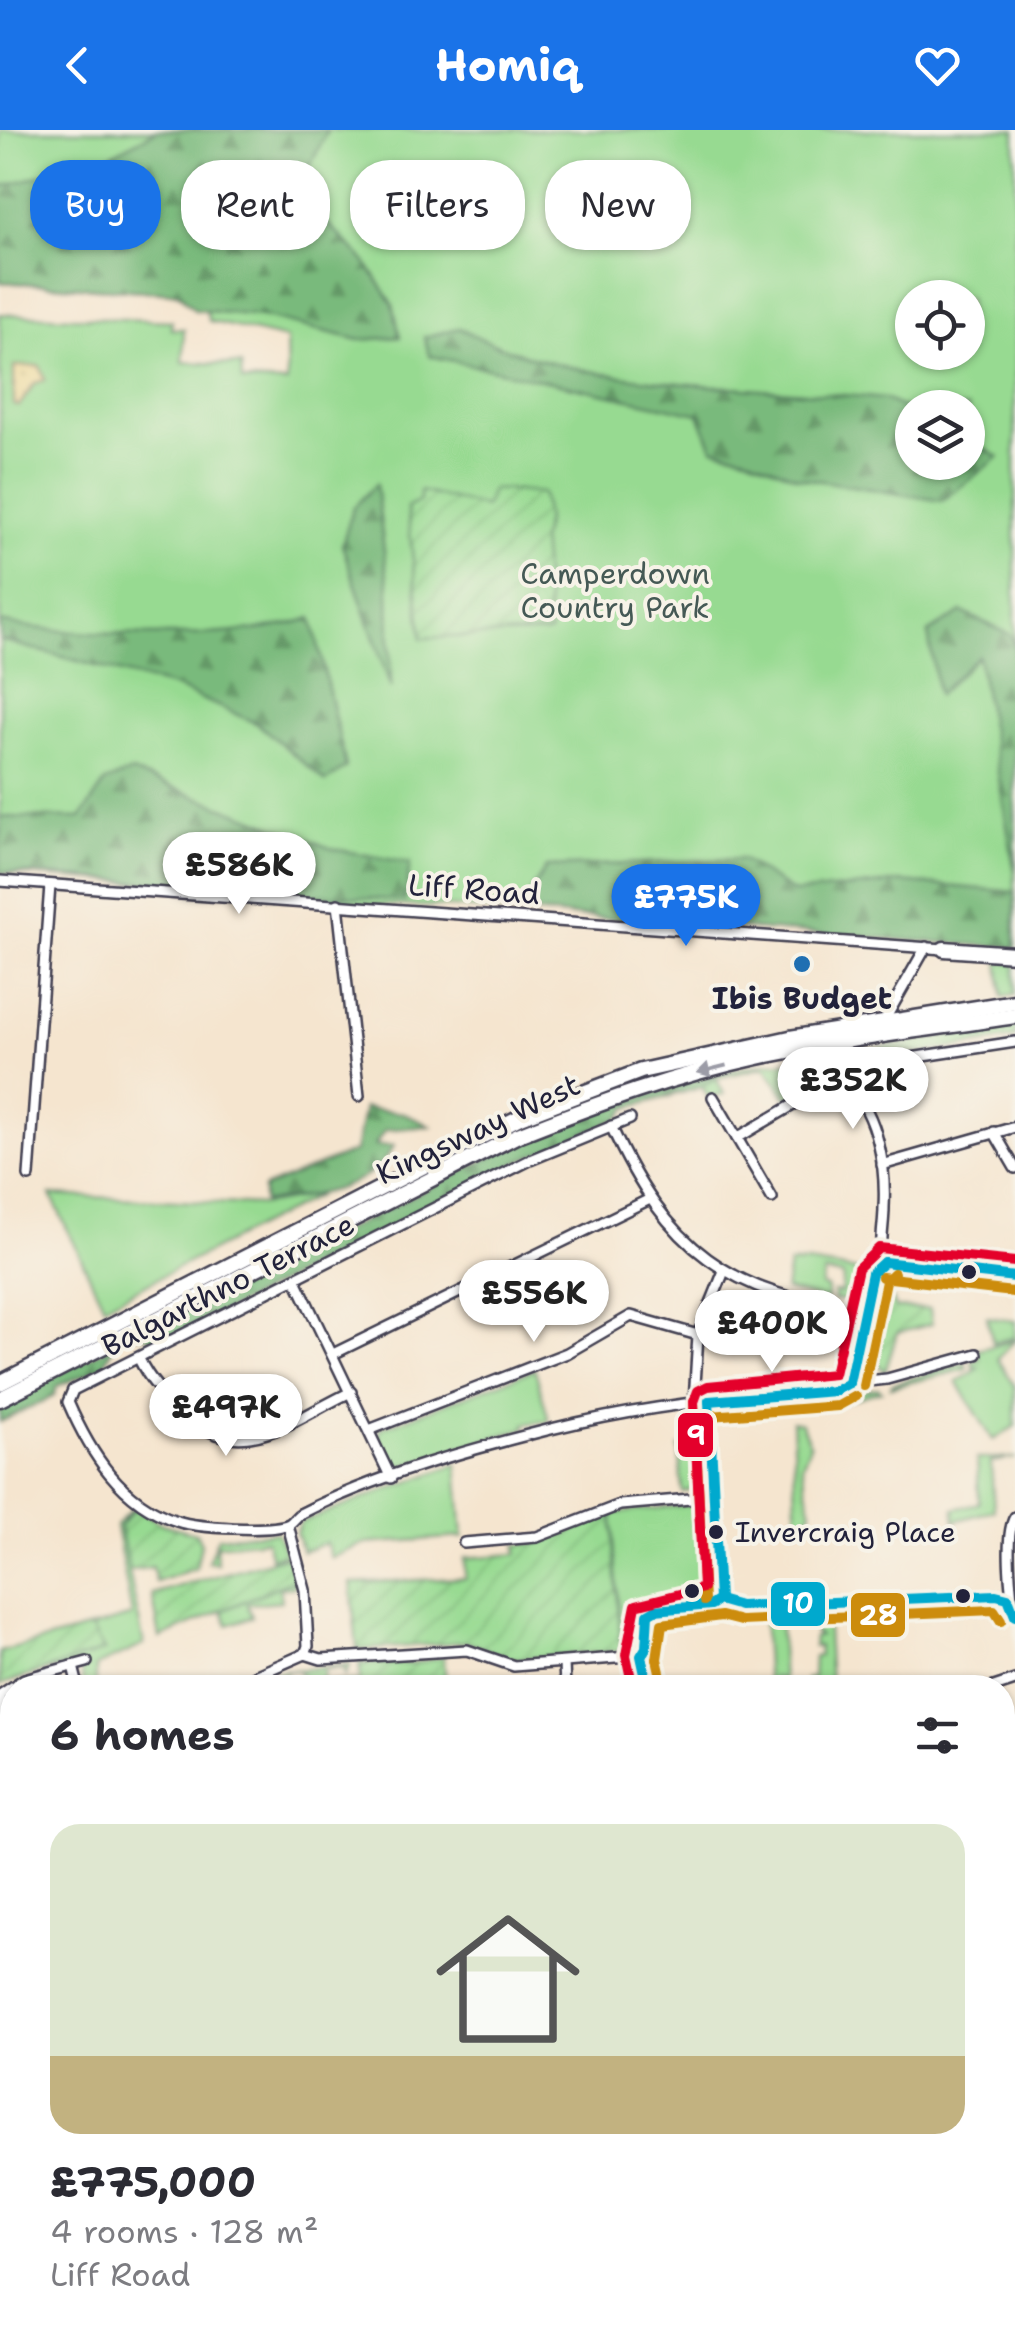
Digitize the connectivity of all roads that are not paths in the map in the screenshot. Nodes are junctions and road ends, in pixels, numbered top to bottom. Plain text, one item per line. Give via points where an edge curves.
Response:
1 (0, 881) edge
2 (50, 885) junction
3 (338, 904) junction
4 (926, 947) junction
5 (944, 949) joint
6 (1015, 954) edge
7 (1015, 1002) edge
8 (1015, 1016) edge
9 (884, 1021) junction
10 (1015, 1042) edge
11 (898, 1063) dead end
12 (358, 1096) dead end
13 (713, 1097) dead end
14 (630, 1119) dead end
15 (611, 1126) junction
16 (1015, 1127) edge
17 (994, 1132) junction
18 (738, 1138) junction
19 (882, 1165) junction
20 (1015, 1168) edge
21 (29, 1176) dead end
22 (772, 1198) dead end
23 (648, 1200) junction
24 (884, 1262) junction
25 (724, 1271) junction
26 (1015, 1277) edge
27 (296, 1280) junction
28 (863, 1311) junction
29 (698, 1335) junction
30 (332, 1354) junction
31 (977, 1354) dead end
32 (139, 1359) junction
33 (0, 1382) edge
34 (849, 1383) junction
35 (351, 1392) junction
36 (0, 1399) edge
37 (708, 1401) junction
38 (694, 1402) junction
39 (369, 1430) junction
40 (390, 1478) junction
41 (714, 1496) junction
42 (1015, 1516) edge
43 (288, 1525) junction
44 (464, 1543) dead end
45 (1008, 1598) junction
46 (719, 1600) junction
47 (1015, 1616) edge
48 (304, 1654) junction
49 (640, 1656) junction
50 (87, 1662) dead end
51 (564, 1663) junction
52 (72, 1666) junction
53 (39, 1675) edge
54 (75, 1675) edge
55 (256, 1675) edge
56 (564, 1675) edge
57 (645, 1675) edge

1 - 2 street, Liff Road
2 - 3 street, Liff Road
2 - 21 street
3 - 4 street, Liff Road
3 - 12 street
4 - 5 street, Liff Road
4 - 9 street
5 - 6 highway
7 - 9 highway, Kingsway West
8 -> 36 highway, Kingsway West via 760,1057 586,1108 500,1144
9 - 33 highway, Kingsway West via 660,1066 520,1117
10 - 11 street
13 - 18 street
14 - 15 street, Balgarthno Terrace
15 - 23 street
15 - 27 street, Balgarthno Terrace via 530,1160
16 - 17 street
17 - 19 street
17 - 20 street
18 - 19 street via 827,1085 840,1085 866,1111
18 - 22 street
19 - 24 street
23 - 25 street
23 - 30 street
24 - 26 street
24 - 28 street via 872,1273
25 - 28 street via 789,1299
25 - 29 street
27 - 30 street
27 - 32 street, Balgarthno Terrace
28 - 34 street
29 - 38 street
29 - 39 street via 632,1316 567,1353
30 - 35 street
31 - 34 street
32 - 35 street via 158,1390 198,1428 227,1440 257,1436
32 - 43 street, Balgarthno Terrace via 68,1395 99,1462 149,1508 177,1521
34 - 37 street via 835,1391
35 - 39 street
37 - 38 street
37 - 41 street
38 - 40 street via 552,1428
39 - 40 street
40 - 43 street
41 - 44 street via 620,1505 538,1538
41 - 46 street
42 - 45 street
43 - 48 street via 305,1590
45 - 46 street via 740,1606
45 - 47 street
46 - 49 street via 648,1614
48 - 51 street via 321,1659 467,1650 514,1666
48 - 55 street
49 - 51 street
49 - 57 street
50 - 52 street
51 - 56 street
52 - 53 street
52 - 54 street

